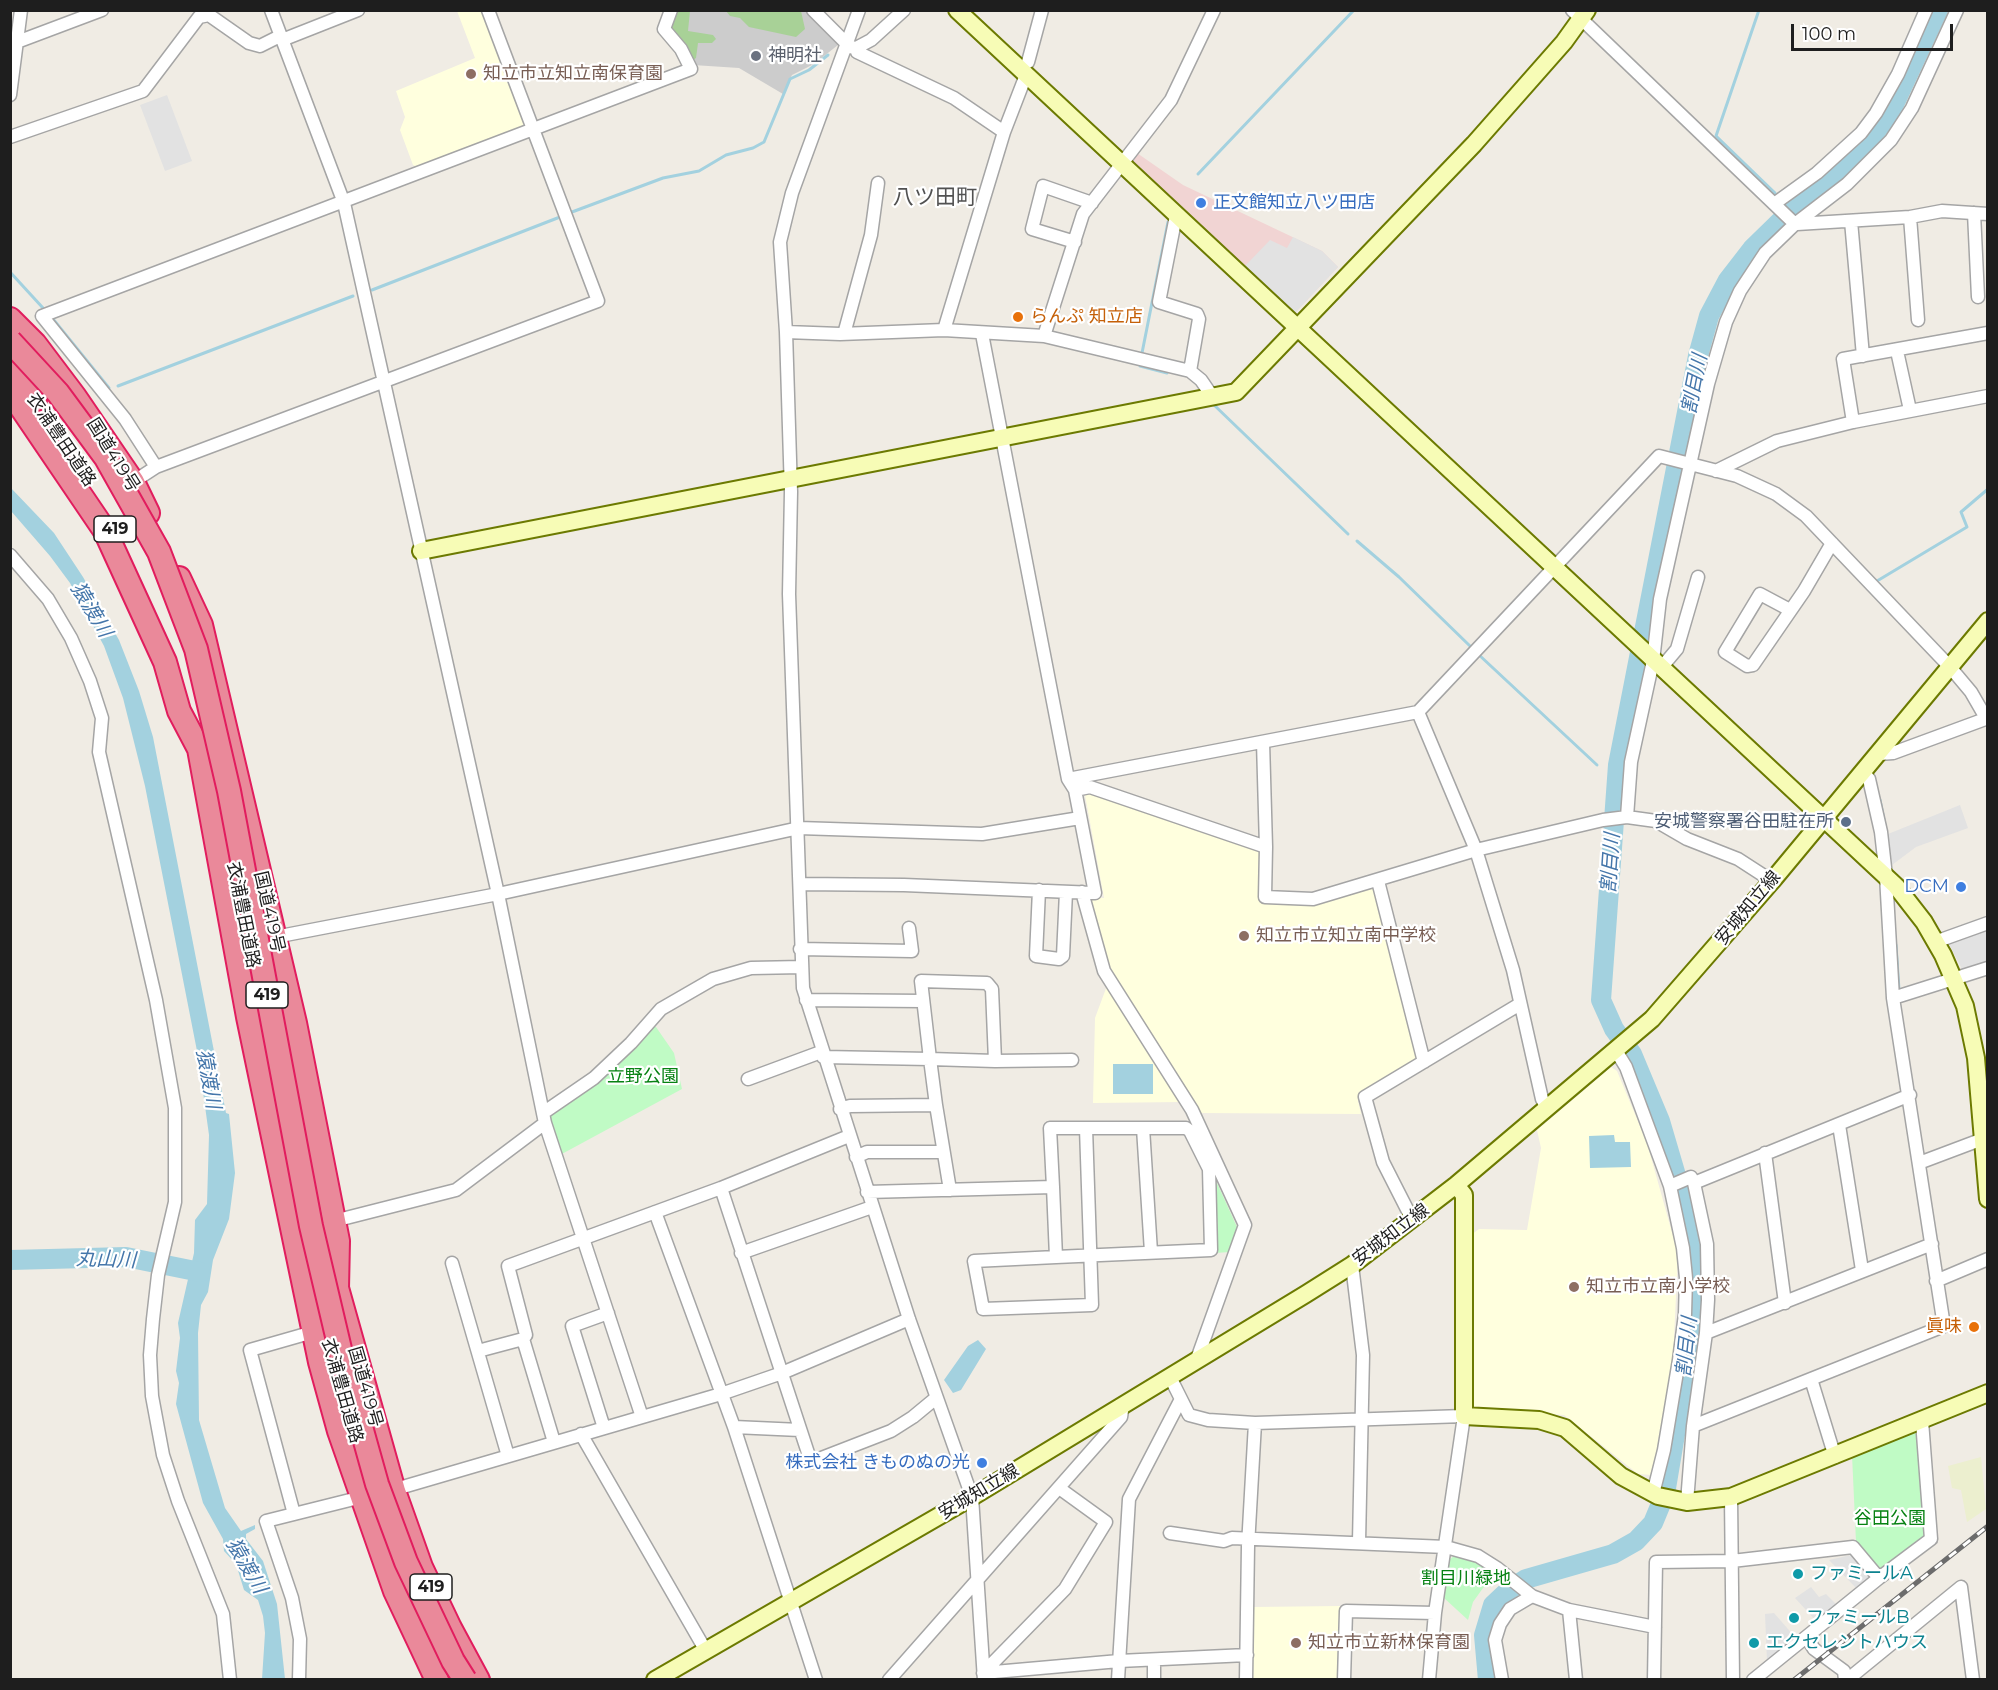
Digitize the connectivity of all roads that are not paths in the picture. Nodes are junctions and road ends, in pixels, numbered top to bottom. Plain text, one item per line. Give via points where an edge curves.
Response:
1 (21, 10) edge
2 (102, 10) edge
3 (271, 10) edge
4 (358, 10) edge
5 (488, 10) edge
6 (671, 10) edge
7 (813, 10) edge
8 (859, 10) edge
9 (904, 10) edge
10 (957, 10) edge
11 (1042, 10) edge
12 (1214, 10) edge
13 (1926, 10) edge
14 (1957, 10) edge
15 (1580, 13) edge
16 (281, 38) junction
17 (17, 42) junction
18 (850, 46) junction
19 (1027, 69) junction
20 (10, 95) edge
21 (534, 130) junction
22 (1004, 132) junction
23 (10, 137) edge
24 (1121, 165) junction
25 (878, 183) dead end
26 (1092, 202) junction
27 (344, 203) junction
28 (1774, 204) junction
29 (1974, 213) junction
30 (1988, 214) edge
31 (1176, 216) junction
32 (1910, 217) junction
33 (1851, 221) junction
34 (1795, 224) junction
35 (1074, 242) junction
36 (1978, 297) dead end
37 (10, 320) edge
38 (1918, 320) dead end
39 (1298, 329) junction
40 (944, 330) junction
41 (786, 332) junction
42 (1988, 333) edge
43 (844, 334) junction
44 (982, 334) junction
45 (1044, 336) junction
46 (10, 341) edge
47 (1897, 351) junction
48 (10, 354) edge
49 (1863, 356) junction
50 (10, 369) edge
51 (1190, 371) junction
52 (384, 381) junction
53 (10, 391) edge
54 (1212, 396) junction
55 (1988, 396) edge
56 (1910, 410) junction
57 (1853, 422) junction
58 (1001, 437) junction
59 (1689, 462) junction
60 (156, 467) junction
61 (1716, 471) junction
62 (790, 478) junction
63 (133, 482) junction
64 (1832, 543) junction
65 (421, 551) junction
66 (10, 555) edge
67 (1553, 567) junction
68 (1698, 577) dead end
69 (1790, 610) junction
70 (1988, 621) edge
71 (1657, 665) junction
72 (1950, 667) junction
73 (1418, 712) junction
74 (1987, 718) edge
75 (1263, 742) junction
76 (199, 749) junction
77 (1879, 754) junction
78 (1863, 772) junction
79 (1071, 784) junction
80 (229, 791) junction
81 (1627, 817) junction
82 (1080, 818) junction
83 (1823, 819) junction
84 (799, 828) junction
85 (1266, 847) junction
86 (1476, 850) junction
87 (1886, 876) junction
88 (1378, 881) junction
89 (1772, 881) junction
90 (800, 884) junction
91 (1038, 891) junction
92 (1066, 892) junction
93 (1082, 892) junction
94 (498, 894) junction
95 (1988, 923) edge
96 (909, 928) dead end
97 (275, 937) junction
98 (1935, 942) junction
99 (800, 949) junction
100 (802, 967) junction
101 (1988, 968) edge
102 (1954, 979) junction
103 (1893, 998) junction
104 (806, 1000) junction
105 (923, 1001) junction
106 (1520, 1004) junction
107 (1615, 1049) junction
108 (822, 1054) junction
109 (930, 1059) junction
110 (1072, 1060) dead end
111 (995, 1061) junction
112 (1424, 1062) junction
113 (748, 1078) dead end
114 (1910, 1095) junction
115 (936, 1105) junction
116 (1547, 1108) junction
117 (840, 1109) junction
118 (544, 1118) junction
119 (1839, 1125) junction
120 (1086, 1128) junction
121 (1143, 1128) junction
122 (849, 1136) junction
123 (1985, 1137) edge
124 (943, 1152) junction
125 (1765, 1153) junction
126 (856, 1156) junction
127 (1919, 1163) junction
128 (1692, 1180) junction
129 (1456, 1185) junction
130 (1670, 1185) junction
131 (1053, 1187) junction
132 (721, 1188) junction
133 (950, 1190) junction
134 (867, 1192) junction
135 (1988, 1199) edge
136 (872, 1207) junction
137 (655, 1212) junction
138 (328, 1216) junction
139 (1412, 1219) junction
140 (584, 1238) junction
141 (1932, 1244) junction
142 (1151, 1252) junction
143 (741, 1254) junction
144 (1092, 1255) junction
145 (1056, 1257) junction
146 (1988, 1259) edge
147 (452, 1263) dead end
148 (1352, 1264) junction
149 (1862, 1270) junction
150 (1936, 1281) junction
151 (1785, 1303) junction
152 (608, 1313) junction
153 (909, 1320) junction
154 (1706, 1333) junction
155 (306, 1334) dead end
156 (523, 1340) junction
157 (478, 1351) junction
158 (1197, 1359) junction
159 (782, 1373) junction
160 (1170, 1377) junction
161 (1811, 1379) junction
162 (1988, 1393) edge
163 (721, 1394) junction
164 (936, 1398) junction
165 (1181, 1399) junction
166 (1123, 1405) junction
167 (1464, 1416) junction
168 (642, 1417) junction
169 (1360, 1420) junction
170 (1922, 1420) junction
171 (1255, 1423) junction
172 (1693, 1425) junction
173 (734, 1427) junction
174 (603, 1428) junction
175 (800, 1431) junction
176 (581, 1434) junction
177 (554, 1442) junction
178 (508, 1456) junction
179 (1835, 1456) junction
180 (1059, 1488) junction
181 (394, 1491) junction
182 (361, 1497) junction
183 (972, 1497) junction
184 (1731, 1497) junction
185 (1668, 1498) junction
186 (294, 1514) junction
187 (1170, 1533) dead end
188 (1250, 1540) junction
189 (1359, 1542) junction
190 (1446, 1547) junction
191 (1732, 1561) junction
192 (979, 1578) junction
193 (1879, 1578) junction
194 (1529, 1594) junction
195 (791, 1602) junction
196 (1569, 1610) junction
197 (1436, 1613) junction
198 (1655, 1627) junction
199 (1806, 1638) junction
200 (706, 1651) junction
201 (1247, 1655) junction
202 (1154, 1660) junction
203 (1119, 1661) junction
204 (983, 1676) edge
205 (230, 1680) edge
206 (299, 1680) edge
207 (437, 1680) edge
208 (454, 1680) edge
209 (465, 1680) edge
210 (478, 1680) edge
211 (655, 1680) edge
212 (816, 1680) edge
213 (889, 1680) edge
214 (1118, 1680) edge
215 (1154, 1680) edge
216 (1246, 1680) edge
217 (1344, 1680) edge
218 (1429, 1680) edge
219 (1502, 1680) edge
220 (1576, 1680) edge
221 (1654, 1680) edge
222 (1733, 1680) edge
223 (1753, 1680) edge
224 (1846, 1680) edge
225 (1973, 1680) edge

1 - 17 street
2 - 17 street
3 - 16 street
4 - 16 street
5 - 21 street
6 - 21 street via 664,29 691,69
7 - 18 street
8 - 18 street
9 - 18 street via 871,40
10 - 19 street
11 - 19 street
12 - 24 street via 1171,100
13 - 28 street via 1898,74 1861,133 1817,173
14 - 34 street via 1912,108 1891,140 1847,184
15 - 28 street
15 - 39 street via 1474,144
16 - 23 street via 260,46 249,44 209,15 199,16 143,91
16 - 27 street
17 - 20 street
18 - 22 street via 954,98
18 - 41 street via 782,227
19 - 22 street
19 - 24 street
21 - 27 street
21 - 52 street via 598,301
22 - 40 street
24 - 26 street
24 - 31 street
25 - 43 street via 871,235
26 - 35 street via 1083,214
26 - 35 street via 1043,186 1032,230
27 - 52 street
27 - 60 street via 42,316 125,418
28 - 34 street
29 - 30 street
29 - 32 street via 1942,211
29 - 36 street
31 - 39 street
31 - 51 street via 1159,302 1197,314
32 - 33 street
32 - 38 street
33 - 34 street
33 - 49 street
34 - 59 street via 1765,253 1732,306 1714,359
35 - 45 street
37 - 63 highway, 国道419号 / 419 via 35,344
39 - 54 street via 1241,388
39 - 67 street
40 - 43 street
40 - 44 street
41 - 43 street
41 - 62 street
42 - 47 street
44 - 45 street
44 - 58 street
45 - 51 street
46 - 80 highway, 衣浦豊田道路 / 419, bridge via 58,393 106,458 159,552 196,649
47 - 49 street
47 - 56 street
48 - 208 highway, 衣浦豊田道路 / 419 via 89,453 143,548 173,624 223,808 316,1292 339,1384 402,1578 429,1638
49 - 57 street via 1843,359
50 - 76 highway, 衣浦豊田道路 / 419 via 51,421 99,496 164,635 189,706
51 - 54 street
52 - 60 street
52 - 65 street
53 - 76 highway, 国道419号 / 419 via 105,531 161,652 179,711
54 - 58 street
55 - 56 street
56 - 57 street
57 - 61 street via 1777,441
58 - 62 street
58 - 79 street
59 - 61 street
59 - 67 street via 1666,456 1652,461
59 - 71 street via 1660,599
60 - 63 street
61 - 64 street via 1776,494 1806,516
62 - 65 street
62 - 84 street via 789,594
63 - 97 highway, 国道419号 / 419 via 201,626
64 - 69 street
64 - 72 street
65 - 94 street
66 - 205 street via 48,599 71,638 102,718 99,752 156,1000 175,1108 175,1202 159,1275 150,1355 156,1425 178,1501 223,1614
67 - 71 street
67 - 73 street
68 - 71 street via 1677,649
69 - 69 street via 1753,665 1747,666 1725,652 1760,594
70 - 72 street, 安城知立線
71 - 81 street via 1631,762
71 - 83 street
72 - 74 street
72 - 77 street, 安城知立線
73 - 75 street
73 - 86 street
74 - 77 street via 1893,753
75 - 79 street
75 - 85 street
76 - 182 highway, 国道419号 / 419 via 304,1294
77 - 78 street, 安城知立線
78 - 83 street, 安城知立線
78 - 87 street via 1869,779 1878,817
79 - 82 street
79 - 85 street
80 - 138 highway, 衣浦豊田道路 / 419, bridge via 252,861
80 - 209 highway, 衣浦豊田道路 / 419, bridge via 311,1226 344,1366 377,1484 406,1562
81 - 86 street
81 - 89 street via 1656,821 1687,839 1738,859
82 - 84 street via 982,834
82 - 93 street via 1095,893
83 - 87 street
83 - 89 street, 安城知立線
84 - 90 street
84 - 94 street
85 - 88 street via 1265,897 1313,899
86 - 88 street
86 - 106 street
87 - 98 street via 1913,906
87 - 103 street
88 - 112 street
89 - 107 street, 安城知立線 via 1652,1019
90 - 91 street
90 - 99 street
91 - 92 street
91 - 92 street via 1036,956 1059,959 1063,956
92 - 93 street
93 - 158 street via 1104,971 1192,1110 1245,1225
94 - 97 street
94 - 118 street
95 - 98 street
96 - 99 street via 912,951
97 - 138 highway, 国道419号 / 419
98 - 102 street
99 - 100 street
100 - 104 street
100 - 118 street via 751,968 713,979 661,1009 594,1078
101 - 102 street
102 - 103 street
102 - 123 street via 1965,1006 1976,1058
103 - 114 street
104 - 105 street
104 - 108 street
105 - 109 street
105 - 111 street via 921,981 987,983 992,989
106 - 112 street
106 - 116 street
107 - 116 street, 安城知立線
107 - 130 street via 1626,1067
108 - 109 street
108 - 113 street
108 - 117 street
109 - 111 street
109 - 115 street
110 - 111 street
112 - 139 street via 1365,1097 1383,1162
114 - 119 street
114 - 127 street
115 - 117 street
115 - 124 street
116 - 129 street, 安城知立線
117 - 122 street
118 - 138 street via 456,1190
118 - 140 street
119 - 125 street
119 - 149 street
120 - 121 street
120 - 131 street via 1050,1128
120 - 144 street
121 - 142 street
121 - 142 street via 1186,1128 1209,1169 1211,1250
122 - 126 street
122 - 132 street
123 - 127 street
123 - 135 street
124 - 126 street via 867,1152
124 - 133 street
125 - 128 street
125 - 151 street
126 - 134 street
127 - 141 street
128 - 130 street
128 - 154 street via 1707,1244
129 - 139 street, 安城知立線
129 - 167 street via 1464,1195
130 - 185 street via 1683,1248 1686,1314 1664,1450
131 - 133 street
131 - 145 street
132 - 137 street
132 - 143 street
133 - 134 street
134 - 136 street
136 - 143 street
136 - 153 street
137 - 140 street
137 - 163 street
138 - 181 highway, 国道419号 / 419 via 338,1240 337,1288
139 - 148 street, 安城知立線
140 - 152 street
140 - 156 street via 508,1266 526,1335
141 - 149 street
141 - 150 street
142 - 144 street
143 - 159 street
144 - 145 street
144 - 145 street via 1092,1305 983,1309 974,1261
146 - 150 street
147 - 157 street
148 - 158 street, 安城知立線
148 - 169 street via 1363,1355
149 - 151 street
150 - 161 street via 1944,1326
151 - 154 street
152 - 168 street
152 - 174 street via 572,1326
153 - 159 street
153 - 164 street
154 - 172 street
155 - 186 street via 250,1350
156 - 157 street
156 - 177 street
157 - 178 street
158 - 160 street, 安城知立線
159 - 163 street
159 - 175 street
160 - 165 street
160 - 166 street, 安城知立線
161 - 172 street
161 - 179 street
162 - 170 street
163 - 168 street
163 - 173 street
164 - 175 street via 891,1431 811,1462
164 - 183 street
165 - 171 street via 1189,1416 1197,1419
165 - 203 street via 1129,1499
166 - 180 street via 1121,1417
166 - 183 street, 安城知立線
167 - 169 street
167 - 185 street via 1539,1420 1565,1428 1621,1476
167 - 190 street
168 - 174 street
169 - 171 street
169 - 189 street
170 - 179 street
170 - 193 street via 1931,1539
171 - 188 street
172 - 185 street
173 - 175 street
173 - 195 street
174 - 176 street
176 - 177 street
176 - 200 street
177 - 178 street
178 - 181 street
179 - 184 street
180 - 192 street
180 - 204 street via 1106,1522 1065,1589
181 - 182 street
181 - 210 highway, 国道419号 / 419 via 421,1567
182 - 186 street
182 - 207 highway, 国道419号 / 419 via 395,1591
183 - 192 street
183 - 195 street, 安城知立線
184 - 185 street
184 - 191 street
186 - 206 street via 266,1521 292,1598 300,1639
187 - 188 street via 1224,1541
188 - 189 street
188 - 201 street
189 - 190 street
190 - 194 street via 1478,1556
190 - 197 street
191 - 193 street via 1853,1547
191 - 198 street via 1656,1562
191 - 222 street
192 - 204 street
192 - 213 street
193 - 199 street
194 - 196 street
194 - 219 street via 1510,1609 1500,1624 1495,1640
195 - 200 street, 安城知立線
195 - 212 street
196 - 198 street
196 - 220 street
197 - 217 street via 1346,1611
197 - 218 street
198 - 221 street
199 - 223 street
199 - 224 street via 1814,1649 1844,1671
200 - 211 street, 安城知立線
201 - 202 street
201 - 216 street
202 - 203 street
202 - 215 street
203 - 204 street
203 - 214 street
224 - 225 street via 1961,1587

